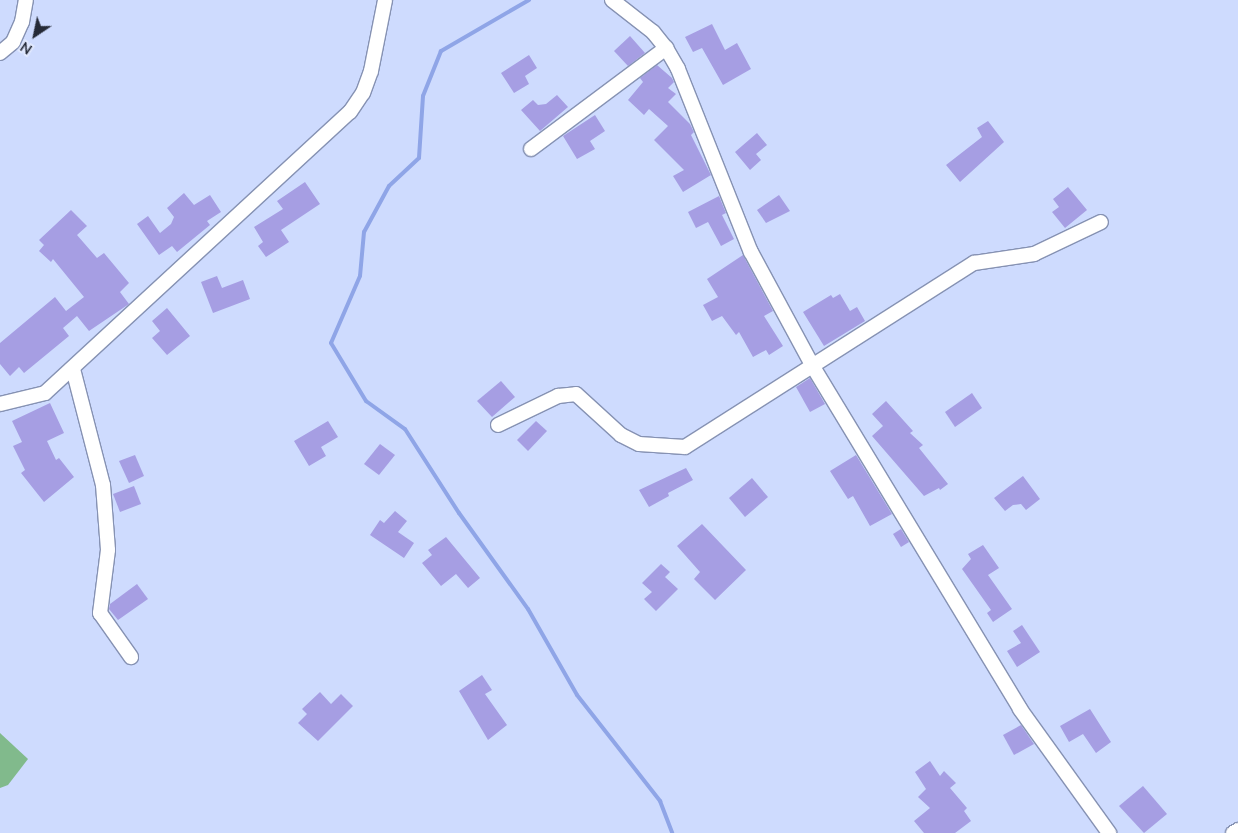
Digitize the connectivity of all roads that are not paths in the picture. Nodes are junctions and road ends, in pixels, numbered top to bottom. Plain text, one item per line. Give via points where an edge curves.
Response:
1 (26, 0) edge
2 (385, 0) edge
3 (612, 0) edge
4 (666, 48) junction
5 (0, 53) edge
6 (531, 150) dead end
7 (1101, 222) dead end
8 (812, 365) junction
9 (73, 369) junction
10 (0, 404) edge
11 (498, 425) dead end
12 (131, 657) dead end
13 (1238, 830) edge
14 (1109, 833) edge
15 (1233, 833) edge

1 - 5 street via 22,22 13,42
2 - 9 street via 371,71 363,93 350,112
3 - 4 street via 653,32
4 - 6 street
4 - 8 street via 678,70 751,252
7 - 8 street via 1034,254 974,263
8 - 11 street via 684,447 648,445 627,438 576,394 558,396
8 - 14 street via 1020,709
9 - 10 street via 45,393
9 - 12 street via 103,485 108,550 100,613
13 - 15 street

